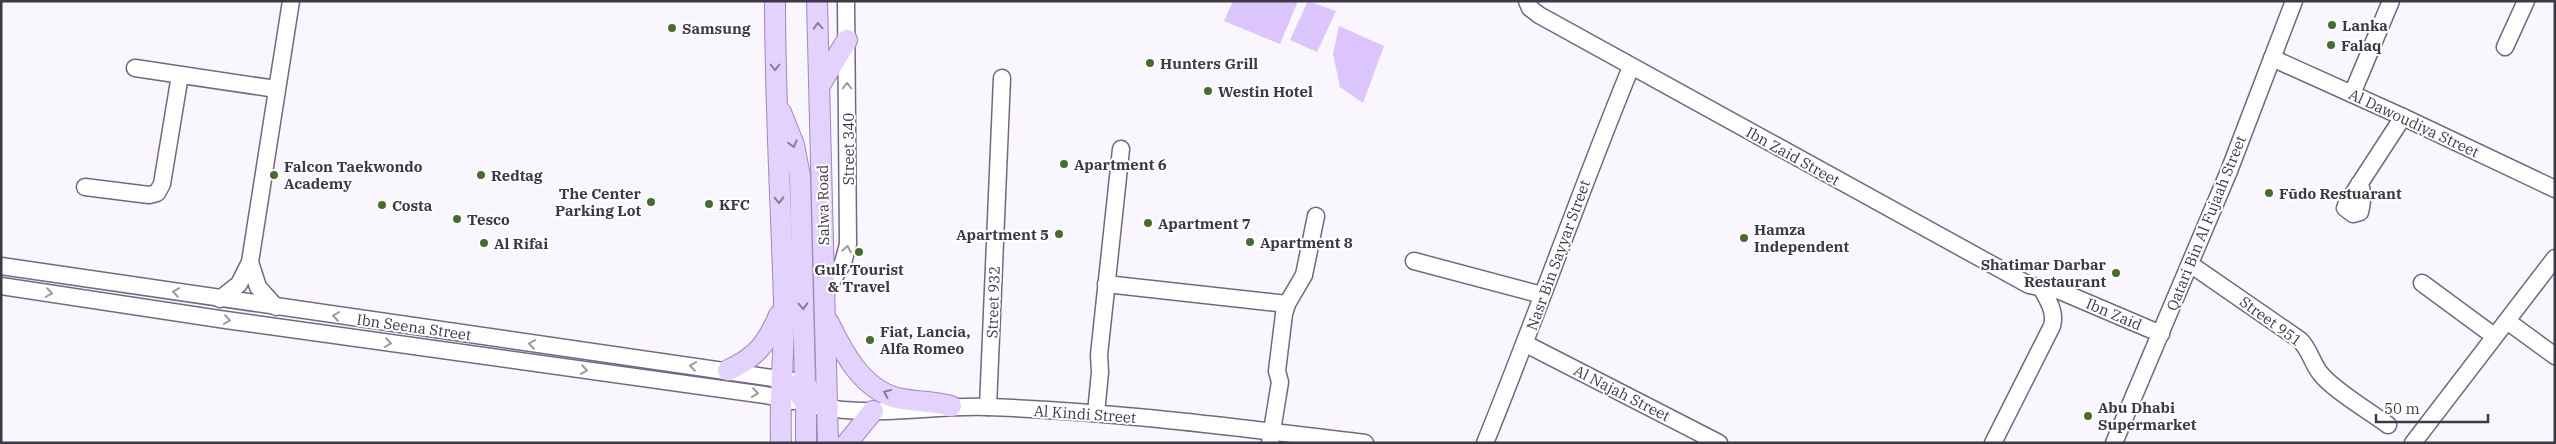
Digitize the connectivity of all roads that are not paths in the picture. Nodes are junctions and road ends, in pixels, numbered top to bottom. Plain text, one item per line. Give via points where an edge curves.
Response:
1 (291, 1) edge
2 (775, 1) edge
3 (817, 1) edge
4 (846, 1) edge
5 (1527, 1) edge
6 (2294, 1) edge
7 (2391, 1) edge
8 (2526, 1) edge
9 (847, 40) junction
10 (2505, 47) dead end
11 (2272, 58) junction
12 (1631, 67) junction
13 (135, 68) dead end
14 (180, 75) junction
15 (1002, 78) dead end
16 (820, 85) junction
17 (276, 89) junction
18 (2352, 94) junction
19 (775, 99) junction
20 (2403, 117) junction
21 (1121, 149) dead end
22 (2359, 184) dead end
23 (85, 187) dead end
24 (2555, 189) edge
25 (1316, 216) dead end
26 (2555, 258) edge
27 (1414, 261) dead end
28 (250, 262) junction
29 (2190, 264) junction
30 (1, 266) edge
31 (2422, 283) dead end
32 (1106, 284) junction
33 (1, 286) edge
34 (2042, 289) junction
35 (825, 292) junction
36 (1542, 295) junction
37 (220, 299) junction
38 (784, 304) junction
39 (1287, 304) junction
40 (276, 307) junction
41 (826, 319) junction
42 (2507, 321) junction
43 (2161, 334) junction
44 (2494, 336) junction
45 (1526, 344) junction
46 (2555, 356) edge
47 (728, 370) junction
48 (805, 382) junction
49 (828, 387) junction
50 (780, 388) junction
51 (806, 403) junction
52 (951, 406) junction
53 (988, 407) junction
54 (828, 408) junction
55 (873, 411) junction
56 (1090, 413) junction
57 (2388, 425) dead end
58 (1268, 436) edge
59 (781, 443) edge
60 (806, 443) edge
61 (828, 443) edge
62 (847, 443) edge
63 (1365, 443) edge
64 (1486, 443) edge
65 (1719, 443) edge
66 (1993, 443) edge
67 (2114, 443) edge
68 (2413, 443) edge

1 - 17 street
2 -> 19 main road
16 -> 3 main road, Salwa Road
4 - 9 street, Street 340
5 - 12 street, Ibn Zaid Street via 1539,15
6 - 11 street, Qatari Bin Al Fujaah Street
7 - 18 street
8 - 10 street
9 - 16 main road
35 -> 9 street, Street 340 via 844,263 848,244
11 - 18 street, Al Dawoudiya Street
11 - 29 street, Qatari Bin Al Fujaah Street
12 - 34 street, Ibn Zaid Street via 2029,285
12 - 36 street, Nasr Bin Sayyar Street
13 - 14 street
14 - 17 street
14 - 23 street via 162,184 157,193 149,195
15 - 53 street, Street 932
16 - 35 main road, Salwa Road
17 - 28 street
18 - 20 street, Al Dawoudiya Street
19 -> 38 main road
19 -> 48 main road via 794,145 800,176
20 - 22 street
20 - 24 street, Al Dawoudiya Street
21 - 32 street
25 - 39 street via 1304,275
26 - 42 street
27 - 36 street
28 - 37 street via 239,284
28 - 40 street via 258,287
29 - 43 street, Qatari Bin Al Fujaah Street
29 - 57 street, Street 951 via 2300,340 2326,379
37 -> 30 street, Ibn Seena Street
31 - 44 street
32 - 39 street
32 - 56 street via 1099,354 1088,381
33 -> 50 street, Ibn Seena Street
34 - 43 street, Ibn Zaid via 2060,291
34 - 66 street via 2055,318
35 - 41 main road, Salwa Road
36 - 45 street, Nasr Bin Sayyar Street
37 - 40 street, Ibn Seena Street
38 - 47 main road via 761,349 752,358
38 - 50 main road
39 - 58 street via 1277,372 1270,385
47 -> 40 street, Ibn Seena Street
41 - 49 main road, Salwa Road
52 -> 41 main road via 880,391 849,361
42 - 44 street
42 - 46 street
43 - 67 street, Qatari Bin Al Fujaah Street
44 - 68 street
45 - 64 street, Nasr Bin Sayyar Street
45 - 65 street, Al Najah Street
47 - 50 street, Ibn Seena Street
48 - 49 street, Ibn Seena Street
48 - 50 street, Ibn Seena Street
48 - 54 main road via 814,398
49 - 54 main road, Salwa Road
50 - 51 main road via 793,386
50 - 59 main road
51 - 54 street, Al Kindi Street
51 - 60 main road
52 - 53 street, Al Kindi Street
52 - 55 street, Al Kindi Street via 916,411
53 - 56 street, Al Kindi Street
54 - 55 street, Al Kindi Street
54 - 61 main road, Salwa Road
55 - 62 main road
56 - 58 street, Al Kindi Street
58 - 63 street, Al Kindi Street

